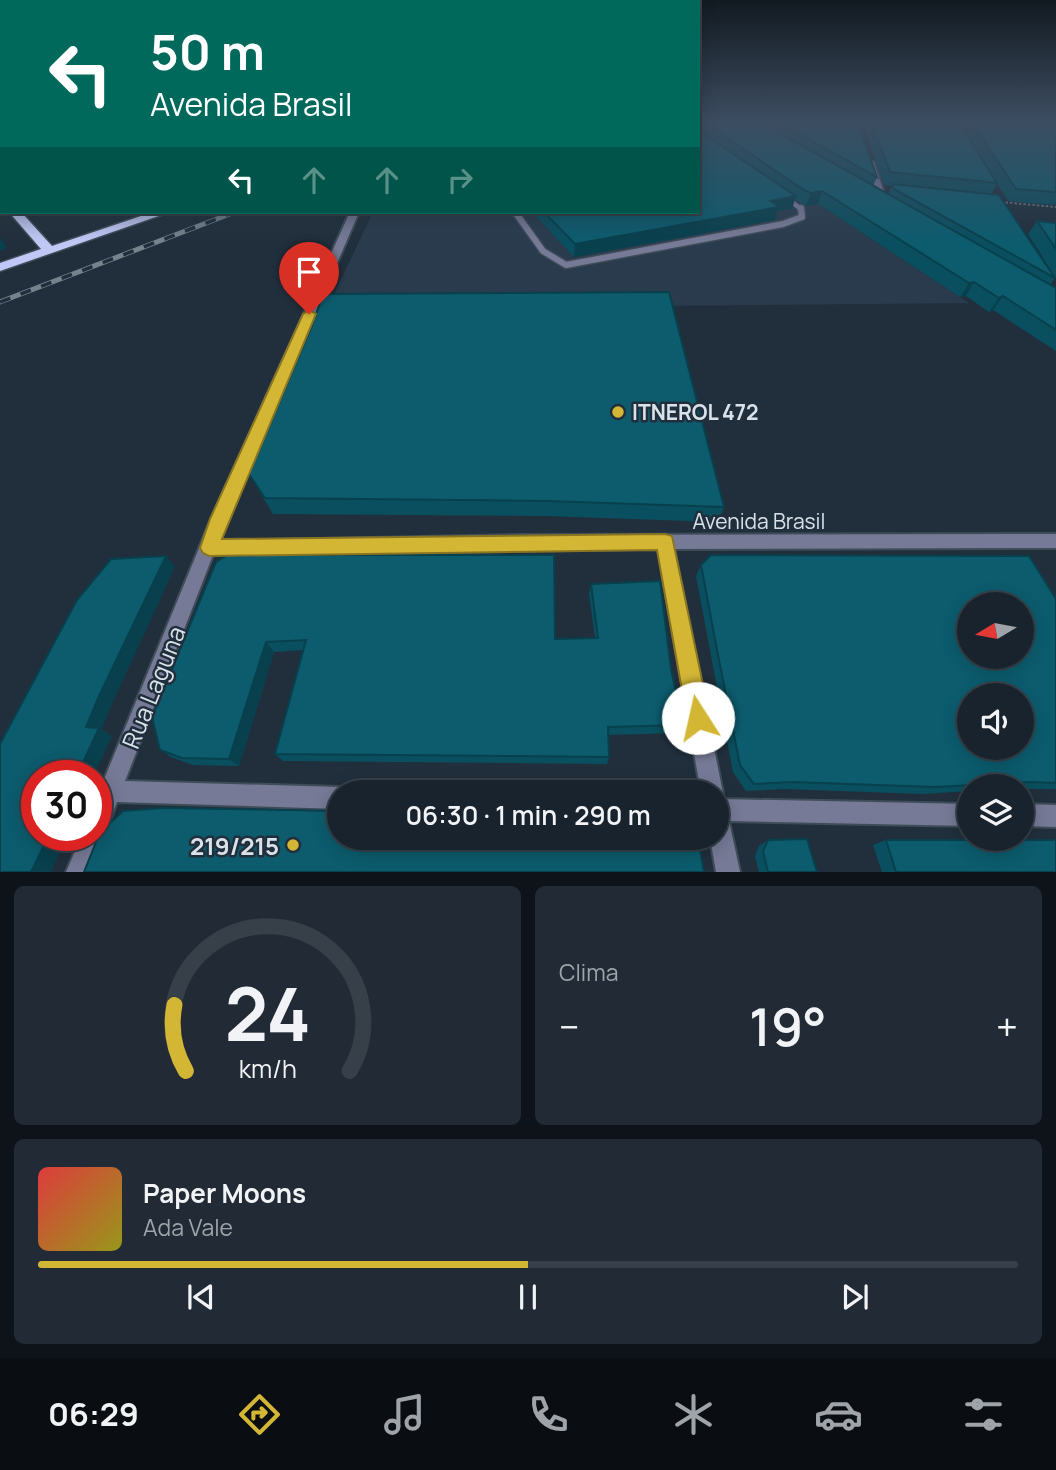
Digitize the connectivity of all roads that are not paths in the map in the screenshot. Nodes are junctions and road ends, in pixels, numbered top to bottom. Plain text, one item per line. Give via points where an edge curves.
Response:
1 (868, 162) edge
2 (892, 191) edge
3 (875, 192) junction
4 (781, 194) edge
5 (894, 209) edge
6 (17, 214) edge
7 (158, 214) edge
8 (353, 214) edge
9 (516, 214) edge
10 (50, 251) junction
11 (0, 267) edge
12 (1056, 541) edge
13 (665, 542) junction
14 (209, 548) junction
15 (710, 780) edge
16 (112, 789) edge
17 (112, 791) edge
18 (327, 798) edge
19 (729, 810) edge
20 (957, 814) edge
21 (1034, 816) edge
22 (1056, 816) edge
23 (724, 850) edge
24 (87, 851) edge
25 (78, 872) edge
26 (728, 872) edge

1 - 3 street
2 - 3 lane
3 - 5 street
4 - 9 lane via 802,209 802,217 566,264 555,262 544,251
6 - 10 main road
7 - 10 main road
8 - 14 street, Rua Laguna
10 - 11 main road
12 - 13 street, Avenida Brasil
13 - 14 street, Avenida Brasil
13 - 15 street
14 - 16 street, Rua Laguna
17 - 18 street
19 - 20 street
21 - 22 street
23 - 26 street
24 - 25 street

